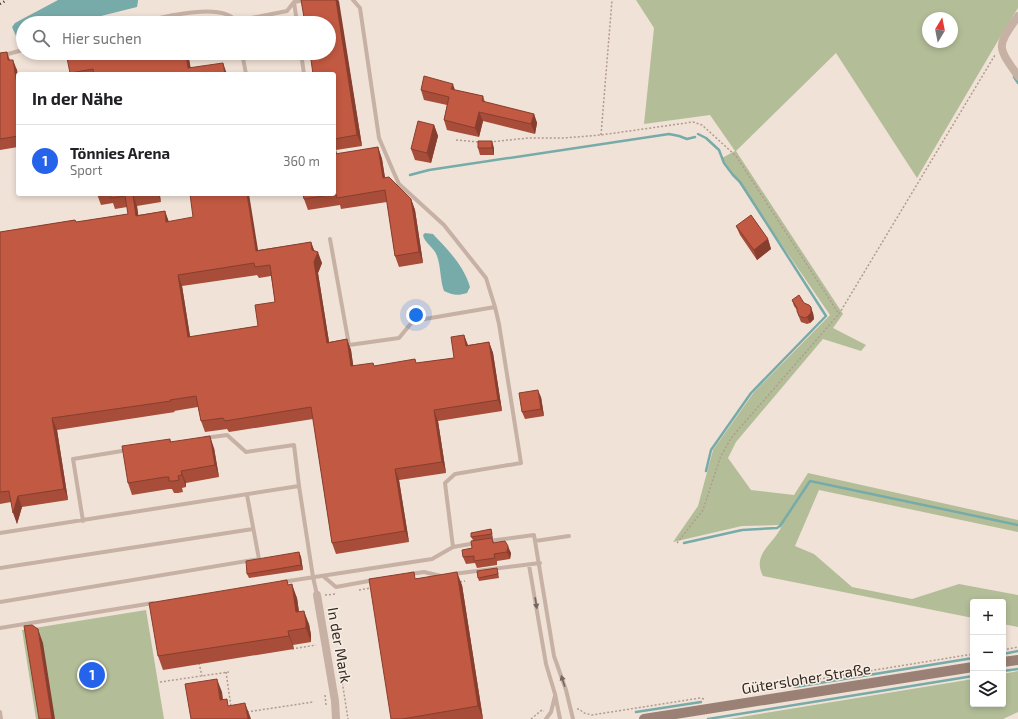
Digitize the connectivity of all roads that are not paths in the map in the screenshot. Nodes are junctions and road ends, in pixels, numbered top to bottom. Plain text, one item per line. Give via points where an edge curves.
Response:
1 (305, 0) edge
2 (353, 0) edge
3 (294, 2) junction
4 (165, 16) edge
5 (232, 16) edge
6 (264, 16) edge
7 (296, 16) edge
8 (1018, 16) edge
9 (16, 52) edge
10 (0, 56) edge
11 (243, 60) edge
12 (302, 60) edge
13 (246, 72) edge
14 (304, 72) edge
15 (1018, 76) edge
16 (330, 239) dead end
17 (495, 307) junction
18 (196, 440) edge
19 (135, 449) edge
20 (299, 486) junction
21 (247, 495) junction
22 (83, 521) junction
23 (253, 529) junction
24 (0, 534) edge
25 (569, 536) dead end
26 (535, 541) junction
27 (484, 542) edge
28 (478, 543) edge
29 (453, 547) junction
30 (540, 563) junction
31 (529, 565) junction
32 (0, 568) edge
33 (402, 575) edge
34 (323, 576) junction
35 (313, 577) junction
36 (380, 579) edge
37 (274, 584) edge
38 (318, 596) joint
39 (0, 602) edge
40 (157, 603) edge
41 (0, 628) edge
42 (1018, 660) edge
43 (1006, 662) edge
44 (970, 667) edge
45 (555, 694) junction
46 (335, 701) junction
47 (0, 712) edge
48 (1, 719) edge
49 (336, 719) edge
50 (341, 719) edge
51 (546, 719) edge
52 (560, 719) edge
53 (573, 719) edge
54 (644, 719) edge

1 - 3 lane
2 - 17 lane via 360,8 379,138 399,184 444,225 486,278
3 - 6 lane via 287,11
3 - 7 lane
4 - 5 lane via 198,8 219,10
8 - 15 street via 1002,41 1001,47
9 - 10 lane
11 - 13 lane
12 - 14 lane
16 - 17 lane via 349,345 399,338 413,321
17 - 29 lane via 521,463 455,474 445,483
18 - 20 lane via 227,435 246,452 294,445
19 - 22 lane via 74,459
20 - 21 lane
20 - 35 lane
21 - 22 lane
21 - 23 lane
22 - 24 lane
23 - 32 lane
23 - 39 lane via 259,559
25 - 26 lane
26 - 27 lane via 534,535
26 - 30 lane
28 - 29 lane
29 - 34 lane via 432,558
30 - 31 lane
53 -> 30 lane via 554,656
31 - 33 lane via 441,576 424,572
31 -> 45 lane via 546,664
34 - 35 lane
34 - 36 lane via 336,587
35 - 37 lane
35 - 38 lane
38 - 46 street, In der Mark
40 - 41 lane
42 - 43 main road
44 - 54 main road, Gütersloher Straße
45 - 51 lane via 551,712
45 - 52 lane
46 - 49 street, In der Mark
46 - 50 street, In der Mark
47 - 48 lane

